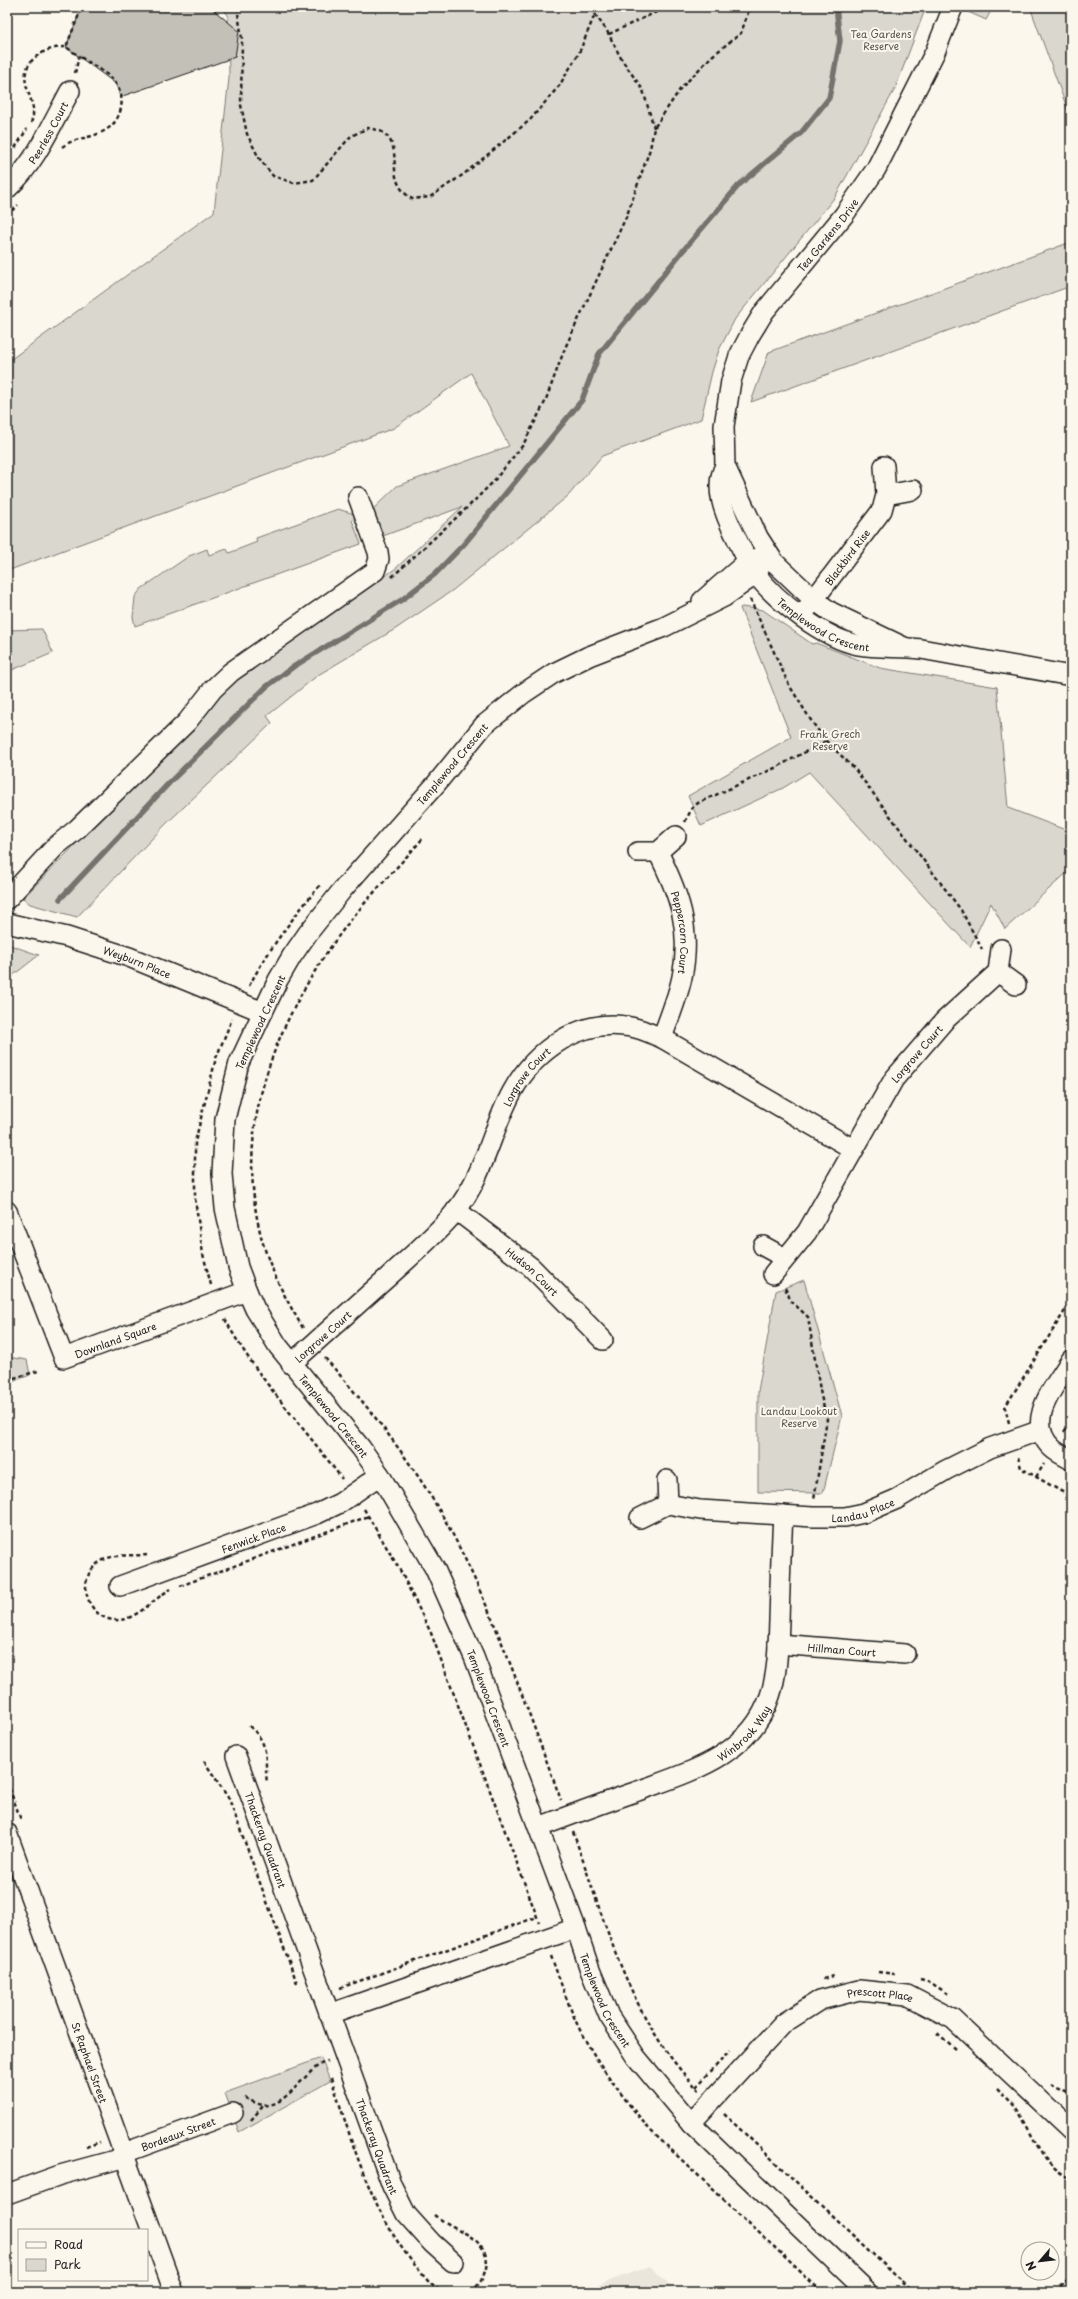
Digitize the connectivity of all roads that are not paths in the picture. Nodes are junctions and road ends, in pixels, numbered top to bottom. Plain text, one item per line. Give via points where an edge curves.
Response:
1 (953, 7) edge
2 (70, 92) road end
3 (7, 189) edge
4 (725, 466) junction
5 (884, 466) dead end
6 (913, 490) dead end
7 (886, 495) junction
8 (358, 497) dead end
9 (768, 554) junction
10 (752, 567) junction
11 (814, 599) junction
12 (801, 616) junction
13 (904, 646) junction
14 (1071, 676) edge
15 (676, 836) road end
16 (638, 852) dead end
17 (658, 852) junction
18 (7, 899) edge
19 (7, 923) edge
20 (1001, 949) dead end
21 (998, 972) junction
22 (1016, 985) dead end
23 (263, 1012) junction
24 (662, 1038) junction
25 (853, 1149) junction
26 (456, 1210) junction
27 (7, 1211) edge
28 (763, 1246) dead end
29 (785, 1258) junction
30 (773, 1274) road end
31 (247, 1291) junction
32 (602, 1340) dead end
33 (1071, 1360) edge
34 (291, 1364) junction
35 (1041, 1430) junction
36 (1071, 1460) edge
37 (380, 1475) junction
38 (667, 1480) dead end
39 (668, 1504) junction
40 (782, 1515) junction
41 (640, 1518) dead end
42 (120, 1586) dead end
43 (778, 1644) junction
44 (905, 1654) dead end
45 (236, 1756) dead end
46 (539, 1827) junction
47 (7, 1833) edge
48 (576, 1928) junction
49 (329, 2014) junction
50 (233, 2113) dead end
51 (691, 2123) junction
52 (1071, 2130) edge
53 (124, 2153) junction
54 (7, 2194) edge
55 (453, 2262) dead end
56 (174, 2292) edge
57 (867, 2292) edge

1 - 4 street, Tea Gardens Drive via 935,52 876,169 844,215 764,312 743,349 727,404
2 - 3 street, Peerless Court via 37,150 15,182
4 - 9 street, Tea Gardens Drive via 750,522
4 - 10 street, Tea Gardens Drive via 720,482 722,501 728,520
5 - 7 street, Blackbird Rise
6 - 7 street
7 - 11 street, Blackbird Rise via 882,510
8 - 18 street via 378,552 375,571 231,672 213,689 187,722 77,829 56,846
9 - 10 street, Templewood Crescent
9 - 11 street, Templewood Crescent via 784,573
10 - 12 street, Templewood Crescent via 774,593
10 - 23 street, Templewood Crescent via 724,597 664,627 570,665 536,684 494,716 371,856 308,933 278,980
11 - 12 street, Blackbird Rise
11 - 13 street, Templewood Crescent via 841,618
12 - 13 street, Templewood Crescent via 829,634 856,645 872,648
13 - 14 street, Templewood Crescent
15 - 17 street
16 - 17 street
17 - 24 street, Peppercorn Court via 677,891 685,934 682,977
19 - 23 street, Weyburn Place via 73,939 129,957
20 - 21 street
21 - 22 street
21 - 25 street, Lorgrove Court via 944,1021 910,1059 884,1094
23 - 31 street, Templewood Crescent via 239,1063 225,1119 222,1174 225,1208 233,1246
24 - 25 street, Lorgrove Court
24 - 26 street, Lorgrove Court via 631,1027 605,1026 577,1031 551,1046 528,1068 512,1093 484,1162
25 - 29 street, Lorgrove Court via 807,1232
26 - 32 street, Hudson Court via 531,1268
26 - 34 street, Lorgrove Court via 428,1241
27 - 31 street, Downland Square via 64,1358
28 - 29 street
29 - 30 street, Lorgrove Court
31 - 34 street, Templewood Crescent via 266,1329
33 - 35 street via 1041,1413
34 - 37 street, Templewood Crescent
35 - 36 street via 1053,1449
35 - 40 street, Landau Place via 968,1458 880,1508 845,1517
37 - 42 street, Fenwick Place via 340,1503 316,1514
37 - 46 street, Templewood Crescent via 410,1524 450,1601
38 - 39 street
39 - 40 street, Landau Place via 700,1510
39 - 41 street
40 - 43 street, Winbrook Way
43 - 44 street, Hillman Court
43 - 46 street, Winbrook Way via 771,1695 764,1712 741,1742 707,1765
45 - 49 street, Thackeray Quadrant
46 - 48 street, Templewood Crescent
47 - 53 street, St Raphael Street
48 - 49 street
48 - 51 street, Templewood Crescent via 609,2016 636,2058
49 - 55 street, Thackeray Quadrant via 392,2186 406,2214
50 - 53 street, Bordeaux Street
51 - 52 street, Prescott Place via 717,2107 784,2023 820,2000 859,1990 907,1995 953,2019
51 - 57 street, Templewood Crescent
53 - 54 street, Bordeaux Street via 108,2163 60,2175
53 - 56 street, St Raphael Street

